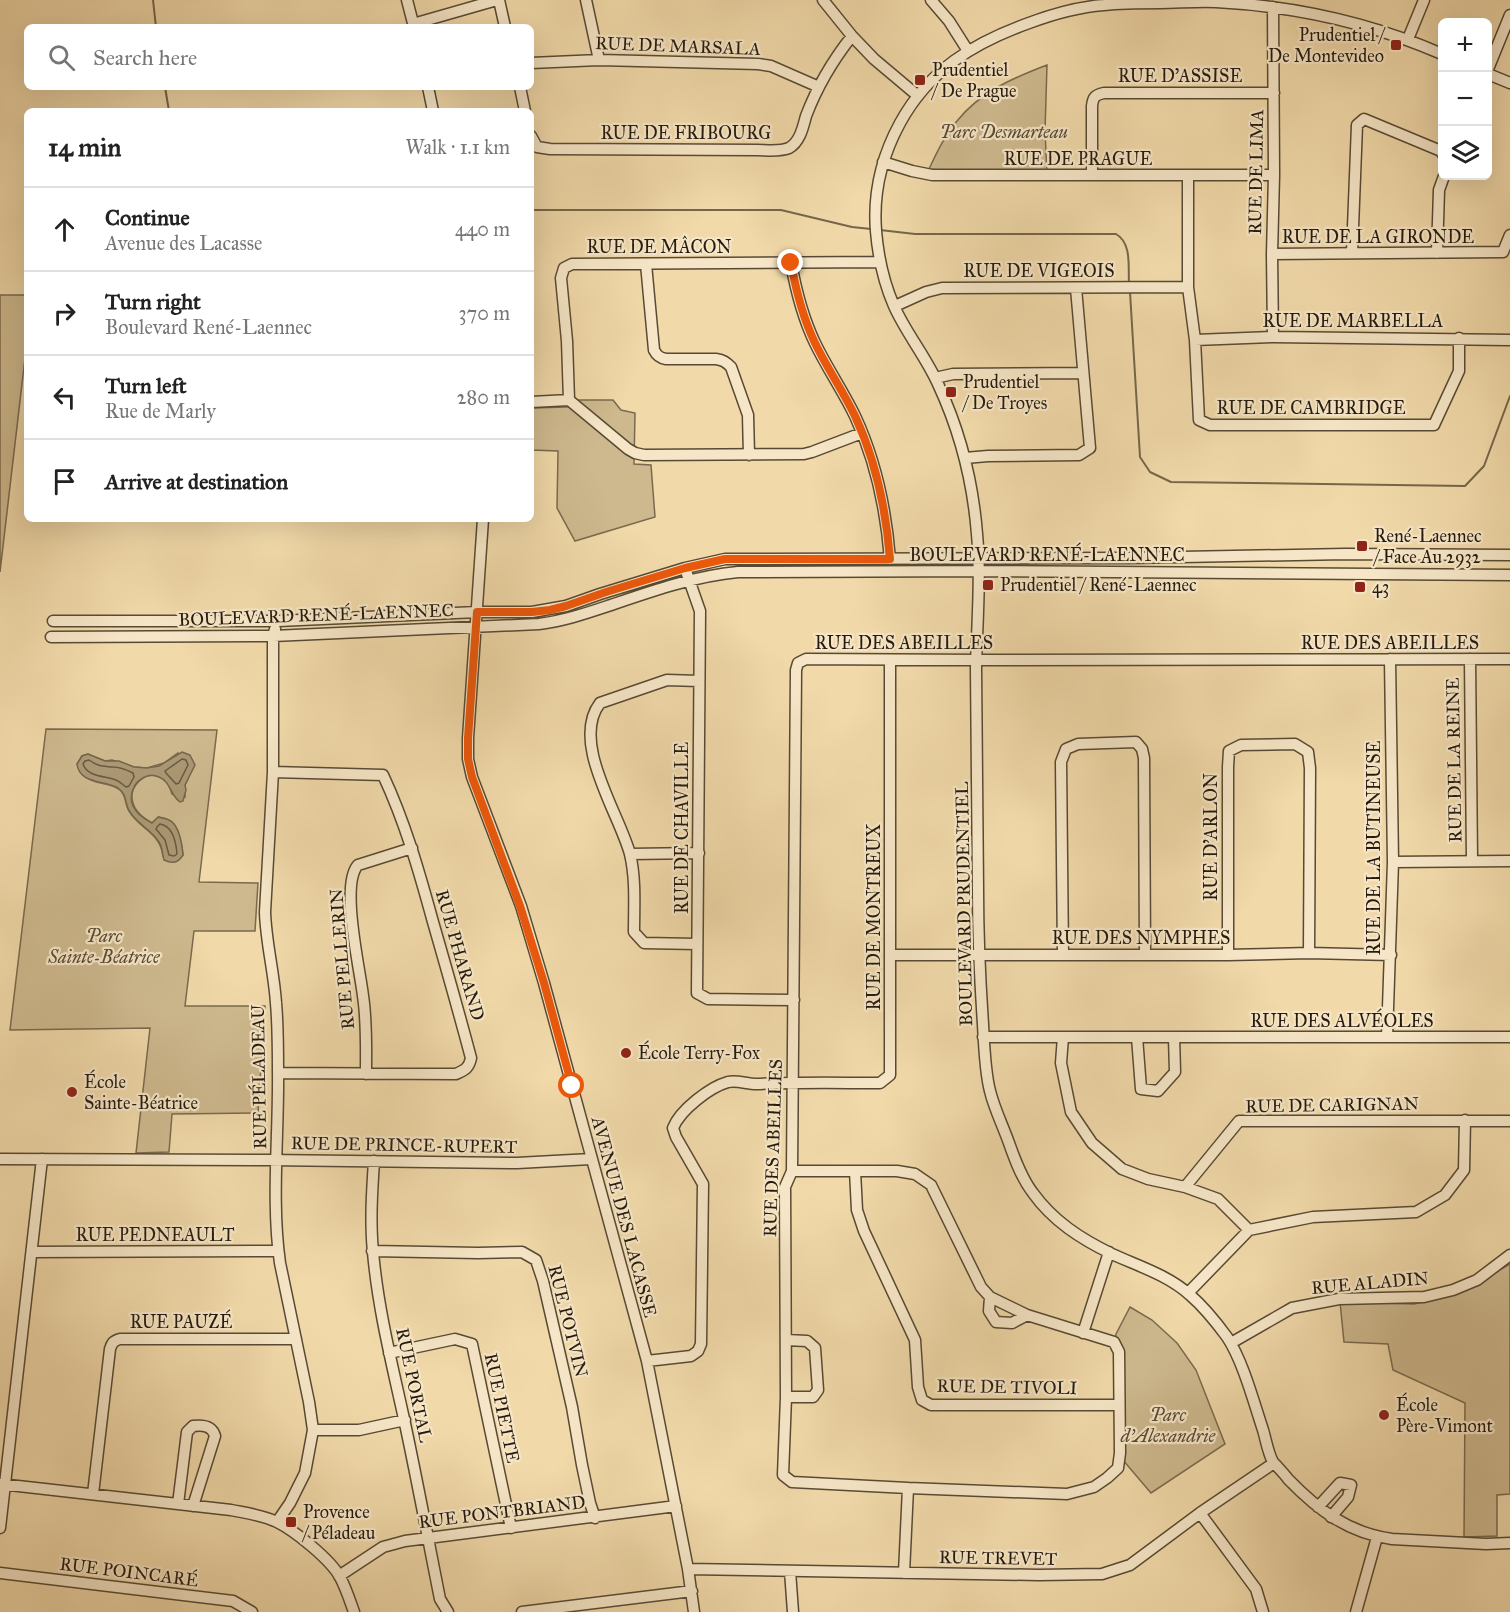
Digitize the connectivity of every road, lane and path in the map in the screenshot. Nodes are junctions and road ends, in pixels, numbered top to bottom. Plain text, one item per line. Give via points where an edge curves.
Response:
1 (407, 0) edge
2 (498, 0) edge
3 (586, 0) edge
4 (823, 0) edge
5 (931, 0) edge
6 (1424, 0) edge
7 (1204, 1) edge
8 (1118, 2) edge
9 (1274, 7) junction
10 (1510, 15) edge
11 (413, 24) edge
12 (416, 24) edge
13 (505, 24) edge
14 (852, 36) junction
15 (1408, 39) junction
16 (968, 51) junction
17 (1438, 52) edge
18 (599, 60) junction
19 (1492, 61) edge
20 (534, 63) edge
21 (1490, 72) edge
22 (1510, 83) edge
23 (819, 87) junction
24 (429, 90) edge
25 (521, 90) edge
26 (1274, 93) junction
27 (918, 96) junction
28 (432, 108) edge
29 (524, 108) edge
30 (534, 142) edge
31 (1438, 150) edge
32 (883, 162) junction
33 (1092, 175) junction
34 (1188, 175) junction
35 (1274, 175) junction
36 (1443, 180) edge
37 (1510, 235) edge
38 (1352, 253) junction
39 (1437, 253) junction
40 (1272, 254) junction
41 (880, 262) junction
42 (791, 263) junction
43 (646, 264) junction
44 (1188, 287) junction
45 (1076, 288) junction
46 (894, 306) junction
47 (1273, 337) junction
48 (1459, 338) junction
49 (1195, 340) junction
50 (1510, 340) edge
51 (1083, 373) junction
52 (936, 378) junction
53 (569, 400) junction
54 (534, 402) edge
55 (862, 433) junction
56 (749, 455) junction
57 (965, 458) junction
58 (483, 522) edge
59 (1510, 555) edge
60 (890, 559) junction
61 (978, 559) junction
62 (685, 568) junction
63 (979, 571) junction
64 (1510, 574) edge
65 (689, 580) junction
66 (477, 612) junction
67 (53, 621) dead end
68 (278, 621) junction
69 (476, 627) junction
70 (273, 636) junction
71 (51, 637) dead end
72 (1390, 659) junction
73 (1470, 659) junction
74 (1510, 659) edge
75 (890, 660) junction
76 (976, 660) junction
77 (699, 681) junction
78 (273, 772) junction
79 (412, 848) junction
80 (699, 853) junction
81 (630, 854) junction
82 (1472, 860) junction
83 (1510, 861) edge
84 (1393, 862) junction
85 (697, 944) junction
86 (1309, 953) junction
87 (978, 954) junction
88 (890, 955) junction
89 (1063, 955) junction
90 (1145, 955) junction
91 (1228, 955) junction
92 (1391, 955) junction
93 (794, 1000) junction
94 (984, 1037) junction
95 (1063, 1037) junction
96 (1137, 1037) junction
97 (1174, 1037) junction
98 (1387, 1037) junction
99 (1510, 1037) edge
100 (278, 1073) junction
101 (366, 1074) junction
102 (793, 1082) junction
103 (1465, 1120) junction
104 (1510, 1121) edge
105 (0, 1159) edge
106 (42, 1159) junction
107 (591, 1159) junction
108 (277, 1160) junction
109 (374, 1161) junction
110 (792, 1171) junction
111 (855, 1171) junction
112 (1185, 1186) junction
113 (1249, 1230) junction
114 (278, 1251) junction
115 (372, 1251) junction
116 (32, 1252) junction
117 (1109, 1252) junction
118 (1510, 1255) edge
119 (1188, 1293) junction
120 (990, 1297) junction
121 (1027, 1315) junction
122 (1083, 1333) junction
123 (296, 1339) junction
124 (786, 1340) junction
125 (1231, 1343) junction
126 (389, 1353) junction
127 (647, 1361) junction
128 (786, 1396) junction
129 (1119, 1405) junction
130 (405, 1420) junction
131 (313, 1430) junction
132 (1274, 1463) junction
133 (2, 1484) edge
134 (908, 1488) junction
135 (93, 1494) junction
136 (178, 1504) junction
137 (193, 1506) junction
138 (676, 1506) junction
139 (1318, 1507) junction
140 (1200, 1513) junction
141 (1331, 1517) junction
142 (595, 1518) junction
143 (277, 1522) junction
144 (0, 1528) edge
145 (511, 1528) junction
146 (1377, 1537) junction
147 (428, 1538) junction
148 (1510, 1543) edge
149 (688, 1569) junction
150 (790, 1571) junction
151 (0, 1573) edge
152 (904, 1573) junction
153 (339, 1576) junction
154 (692, 1591) junction
155 (609, 1607) edge
156 (252, 1612) edge
157 (354, 1612) edge
158 (448, 1612) edge
159 (522, 1612) edge
160 (694, 1612) edge
161 (793, 1612) edge
162 (1263, 1612) edge
163 (1356, 1612) edge

1 - 11 street
2 - 12 street
2 - 13 street
3 - 18 street
4 - 14 street
5 - 16 street
6 - 15 street
7 - 8 street, BOULEVARD PRUDENTIEL
7 - 9 street, BOULEVARD PRUDENTIEL
8 - 16 street, BOULEVARD PRUDENTIEL via 1047,17
9 - 15 street, BOULEVARD PRUDENTIEL
9 - 26 street, RUE DE LIMA
10 - 19 street
14 - 23 street, RUE DE FRIBOURG
14 - 27 street
15 - 17 street, BOULEVARD PRUDENTIEL
16 - 27 street, BOULEVARD PRUDENTIEL
18 - 20 street, RUE DE MARSALA
18 - 23 street, RUE DE MARSALA via 771,66
21 - 22 street
23 - 30 street, RUE DE FRIBOURG via 797,141 780,150 550,149 537,147
24 - 28 street
25 - 29 street
26 - 33 street, RUE D'ASSISE via 1097,94 1092,106
26 - 35 street, RUE DE LIMA
27 - 32 street, BOULEVARD PRUDENTIEL
31 - 38 street via 1364,119 1357,125
32 - 33 street, RUE DE PRAGUE via 932,175
32 - 41 street, BOULEVARD PRUDENTIEL via 875,219
33 - 34 street, RUE DE PRAGUE
34 - 35 street, RUE DE PRAGUE
34 - 44 street, RUE DE CAMBRIDGE
35 - 40 street, RUE DE LIMA
36 - 39 street
37 - 39 street, RUE DE LA GIRONDE via 1503,252
38 - 39 street, RUE DE LA GIRONDE
38 - 40 street, RUE DE LA GIRONDE
40 - 47 street, RUE DE LIMA
41 - 42 street, RUE DE MÂCON
41 - 46 street, BOULEVARD PRUDENTIEL
42 - 43 street, RUE DE MÂCON
42 - 55 street via 811,333
43 - 53 street, RUE DE MÂCON via 572,264 561,272
43 - 56 street via 656,355 727,363 748,415
44 - 45 street, RUE DE VIGEOIS
44 - 49 street, RUE DE CAMBRIDGE
45 - 46 street, RUE DE VIGEOIS via 942,288
45 - 51 street
46 - 52 street, BOULEVARD PRUDENTIEL
47 - 48 street, RUE DE MARBELLA
47 - 49 street, RUE DE MARBELLA
48 - 49 street, RUE DE CAMBRIDGE via 1459,371 1434,425 1210,425 1199,420
48 - 50 street, RUE DE MARBELLA
51 - 52 street via 953,374
51 - 57 street via 1090,448 1079,456
52 - 57 street, BOULEVARD PRUDENTIEL
53 - 54 street
53 - 56 street via 635,453
55 - 56 street via 804,454
55 - 60 street via 883,500
57 - 61 street, BOULEVARD PRUDENTIEL
58 - 66 street, AVENUE DES LACASSE
59 - 61 street, BOULEVARD RENÉ-LAENNEC
60 - 61 street, BOULEVARD RENÉ-LAENNEC
60 - 62 street, BOULEVARD RENÉ-LAENNEC via 725,559
61 - 63 street, BOULEVARD PRUDENTIEL
62 - 65 street, RUE DE CHAVILLE
62 - 66 street, BOULEVARD RENÉ-LAENNEC via 550,610
63 - 64 street, BOULEVARD RENÉ-LAENNEC
63 - 65 street, BOULEVARD RENÉ-LAENNEC via 738,572
63 - 76 street, BOULEVARD PRUDENTIEL
65 - 69 street, BOULEVARD RENÉ-LAENNEC via 555,622
65 - 77 street, RUE DE CHAVILLE via 700,611
66 - 68 street, BOULEVARD RENÉ-LAENNEC
66 - 69 street, AVENUE DES LACASSE
67 - 68 street, BOULEVARD RENÉ-LAENNEC
68 - 70 street, RUE PÉLADEAU
69 - 70 street, BOULEVARD RENÉ-LAENNEC
69 - 107 street, AVENUE DES LACASSE via 468,759 544,983
70 - 71 street, BOULEVARD RENÉ-LAENNEC
70 - 78 street, RUE PÉLADEAU
72 - 73 street, RUE DES ABEILLES
72 - 76 street, RUE DES ABEILLES
72 - 84 street, RUE DE LA BUTINEUSE
73 - 74 street, RUE DES ABEILLES
73 - 82 street, RUE DE LA REINE
75 - 76 street, RUE DES ABEILLES
75 - 88 street, RUE DE MONTREUX
75 - 93 street, RUE DES ABEILLES via 806,659 798,663 796,670
76 - 87 street, BOULEVARD PRUDENTIEL
77 - 80 street, RUE DE CHAVILLE
77 - 81 street via 667,681 600,703 595,709 591,750
78 - 79 street, RUE PHARAND via 383,775
78 - 100 street, RUE PÉLADEAU via 265,912 276,1003
79 - 101 street, RUE PELLERIN via 353,870 353,933 363,996
79 - 101 street, RUE PHARAND via 452,986 470,1065 456,1074
80 - 81 street
80 - 85 street, RUE DE CHAVILLE
81 - 85 street via 634,873 634,932 644,943
82 - 83 street
82 - 84 street
84 - 92 street, RUE DE LA BUTINEUSE
85 - 93 street, RUE DE CHAVILLE via 697,993 708,999
86 - 91 street, RUE DES NYMPHES
86 - 91 street, RUE D'ARLON via 1310,768 1308,752 1295,744 1240,746 1229,751
86 - 92 street, RUE DES NYMPHES
87 - 88 street, RUE DES NYMPHES
87 - 89 street, RUE DES NYMPHES
87 - 94 street, BOULEVARD PRUDENTIEL
88 - 102 street, RUE DE MONTREUX via 890,1075 880,1083
89 - 90 street, RUE DES NYMPHES
89 - 90 street via 1061,762 1066,749 1078,744 1136,742 1144,758
90 - 91 street, RUE DES NYMPHES
92 - 98 street, RUE DE LA BUTINEUSE
93 - 102 street, RUE DES ABEILLES
94 - 95 street, RUE DES ALVÉOLES
94 - 117 street, BOULEVARD PRUDENTIEL via 989,1090 1031,1191 1067,1229
95 - 96 street, RUE DES ALVÉOLES
95 - 112 street via 1061,1063 1071,1112 1092,1143 1122,1168 1148,1179
96 - 97 street, RUE DES ALVÉOLES
96 - 97 street via 1140,1089 1158,1091 1174,1072
97 - 98 street, RUE DES ALVÉOLES
98 - 99 street, RUE DES ALVÉOLES
100 - 101 street, RUE PHARAND
100 - 108 street, RUE PÉLADEAU
102 - 110 street, RUE DES ABEILLES
102 - 127 street via 731,1082 717,1086 676,1121 676,1137 703,1184 701,1344 691,1356
103 - 104 street, RUE DE CARIGNAN
103 - 112 street, RUE DE CARIGNAN via 1239,1121
103 - 113 street via 1464,1170 1445,1195 1416,1212 1313,1217
105 - 106 street, RUE DE PRINCE-RUPERT
106 - 108 street, RUE DE PRINCE-RUPERT
106 - 116 street
107 - 109 street, RUE DE PRINCE-RUPERT via 517,1163
107 - 127 street, AVENUE DES LACASSE
108 - 109 street, RUE DE PRINCE-RUPERT
108 - 114 street, RUE PÉLADEAU
109 - 115 street, RUE PORTAL
110 - 111 street
110 - 124 street, RUE DES ABEILLES via 785,1187
111 - 120 street via 915,1174 931,1185 981,1287
111 - 129 street, RUE DE TIVOLI via 857,1210 864,1231 915,1340 922,1400 931,1405
112 - 113 street via 1218,1199
113 - 119 street
114 - 116 street, RUE PEDNEAULT
114 - 123 street, RUE PÉLADEAU
115 - 126 street, RUE PORTAL
115 - 142 street, RUE POTVIN via 522,1252 536,1260
116 - 133 street
117 - 119 street, BOULEVARD PRUDENTIEL
117 - 122 street
118 - 125 street, RUE ALADIN via 1477,1280 1453,1290 1425,1297 1339,1299 1293,1308
119 - 125 street, BOULEVARD PRUDENTIEL
120 - 121 street
120 - 121 street via 989,1311 996,1322 1012,1323
121 - 122 street
122 - 129 street via 1114,1342 1119,1352
123 - 131 street, RUE PÉLADEAU
123 - 135 street, RUE PAUZÉ via 115,1340 110,1349
124 - 128 street, RUE DES ABEILLES
124 - 128 street via 807,1341 815,1348 818,1390 813,1397
125 - 132 street, BOULEVARD PRUDENTIEL
126 - 130 street, RUE PORTAL
126 - 145 street, RUE PIETTE via 454,1338 472,1344
127 - 138 street, AVENUE DES LACASSE
128 - 134 street, RUE DES ABEILLES via 783,1475 792,1482
129 - 134 street via 1118,1468 1094,1487 1067,1494
130 - 131 street via 359,1430
130 - 147 street, RUE PORTAL
131 - 143 street, RUE PÉLADEAU via 305,1473
132 - 139 street, BOULEVARD PRUDENTIEL
132 - 140 street, RUE TREVET
133 - 135 street
133 - 144 street
134 - 152 street
135 - 136 street
136 - 137 street
136 - 137 street via 187,1432 193,1426 207,1426 215,1436
137 - 143 street via 231,1510
138 - 142 street, RUE PONTBRIAND
138 - 149 street, AVENUE DES LACASSE
139 - 141 street, BOULEVARD PRUDENTIEL
139 - 141 street via 1340,1483 1351,1485 1348,1497
140 - 152 street, RUE TREVET via 1130,1565 1102,1574
140 - 162 street via 1256,1589
141 - 146 street, BOULEVARD PRUDENTIEL
142 - 145 street, RUE PONTBRIAND
143 - 153 street via 322,1555
145 - 147 street, RUE PONTBRIAND
146 - 148 street, BOULEVARD PRUDENTIEL
146 - 163 street
147 - 153 street, RUE PONTBRIAND via 383,1546
147 - 158 street, RUE PORTAL via 440,1599
149 - 150 street, RUE TREVET
149 - 154 street, AVENUE DES LACASSE
150 - 152 street, RUE TREVET
150 - 161 street
151 - 156 street, RUE POINCARÉ via 233,1601
153 - 157 street
154 - 155 street
154 - 160 street, AVENUE DES LACASSE
155 - 159 street

